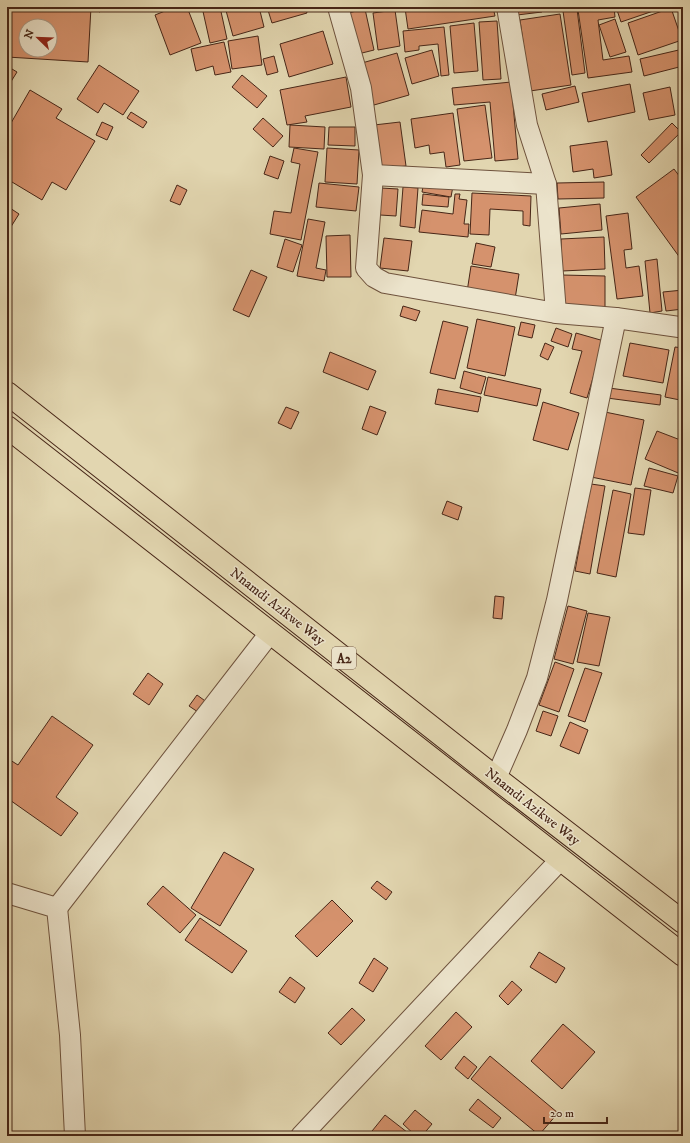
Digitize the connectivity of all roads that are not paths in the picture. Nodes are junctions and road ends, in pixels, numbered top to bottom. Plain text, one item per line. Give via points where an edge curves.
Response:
1 (338, 7) edge
2 (507, 7) edge
3 (373, 175) junction
4 (546, 184) junction
5 (556, 313) junction
6 (616, 318) junction
7 (679, 327) dead end
8 (7, 393) edge
9 (7, 427) edge
10 (270, 633) junction
11 (496, 778) junction
12 (561, 859) junction
13 (7, 893) edge
14 (57, 908) junction
15 (683, 922) edge
16 (683, 955) edge
17 (75, 1136) edge
18 (301, 1136) edge

1 - 3 street via 361,88
2 - 4 street via 527,125
3 - 4 street
3 - 5 street via 366,268 374,277 385,283
4 - 5 street
5 - 6 street
6 - 7 street
6 - 11 street via 557,600 537,678 518,730
8 - 11 highway, Nnamdi Azikwe Way / A2
9 - 10 highway, Nnamdi Azikwe Way / A2
10 - 12 highway, Nnamdi Azikwe Way / A2
10 - 14 street
11 - 15 highway, Nnamdi Azikwe Way / A2
12 - 16 highway, Nnamdi Azikwe Way / A2
12 - 18 street
13 - 14 street
14 - 17 street via 70,1035

